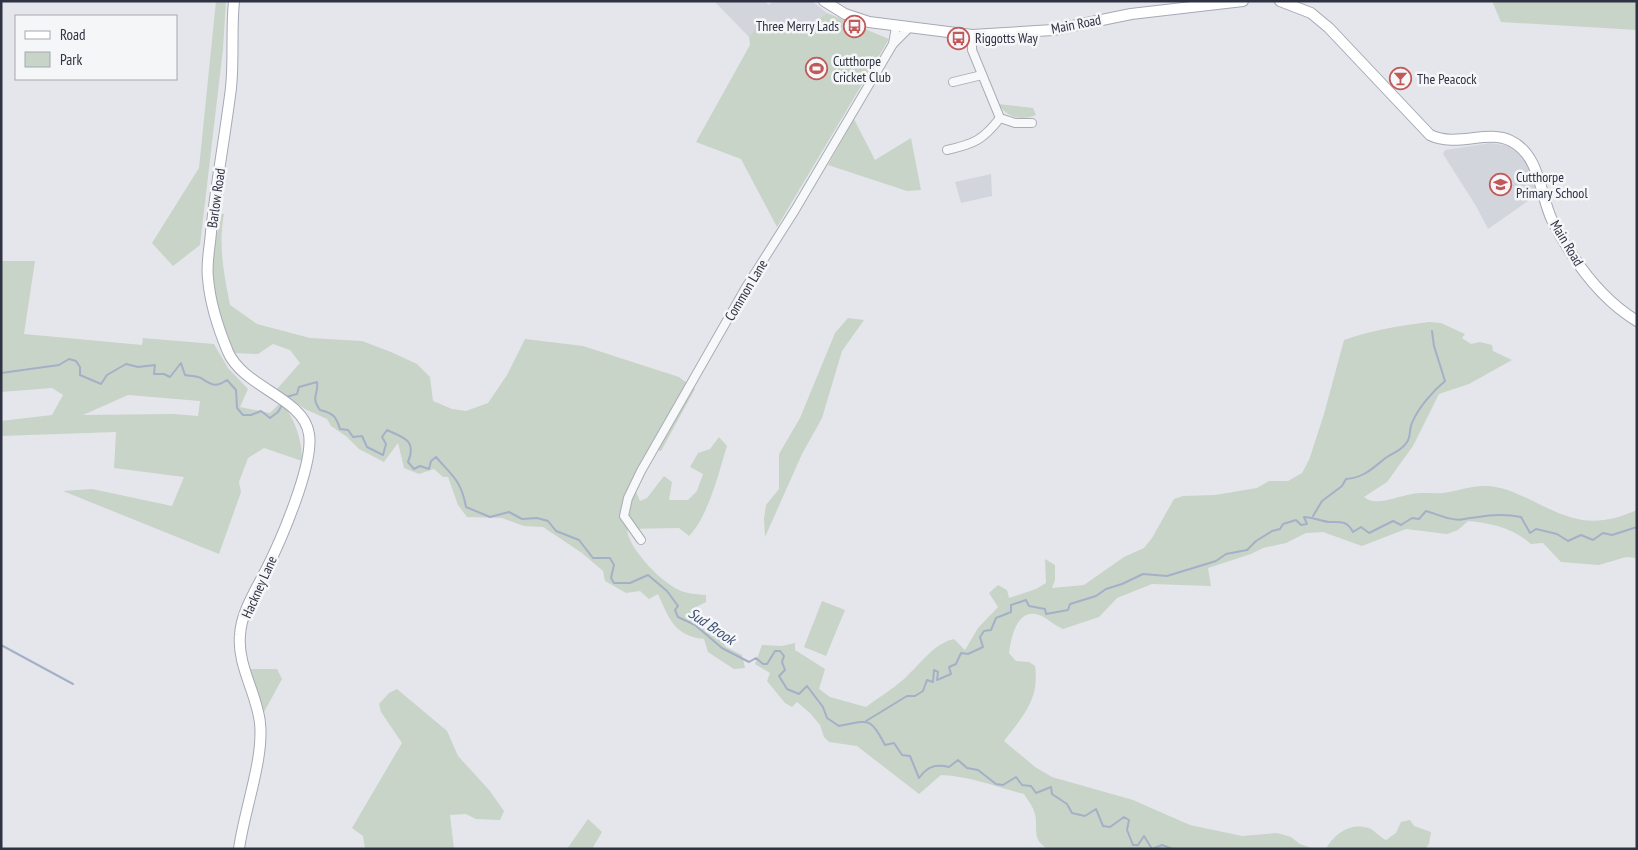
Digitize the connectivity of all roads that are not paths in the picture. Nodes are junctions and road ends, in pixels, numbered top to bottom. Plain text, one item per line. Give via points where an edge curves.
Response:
1 (234, 1) edge
2 (824, 1) edge
3 (1243, 1) edge
4 (1280, 1) edge
5 (896, 27) junction
6 (909, 28) junction
7 (972, 35) junction
8 (893, 44) junction
9 (982, 75) junction
10 (953, 82) dead end
11 (1000, 118) junction
12 (1032, 123) dead end
13 (947, 150) dead end
14 (1637, 321) edge
15 (253, 382) joint
16 (641, 540) dead end
17 (239, 849) edge

1 - 15 main road, Barlow Road via 232,80 207,275 216,319 229,355
2 - 5 main road, Main Road via 845,14
3 - 7 main road, Main Road via 1131,14 1053,30
4 - 14 main road, Main Road via 1311,13 1329,28 1430,136 1450,142 1498,137 1522,148 1537,173 1551,219 1576,263 1604,295
5 - 6 main road, Main Road
5 - 8 street, Common Lane
6 - 7 main road, Main Road
6 - 8 street, Common Lane
7 - 9 street via 972,50
8 - 16 street, Common Lane via 640,471 624,516
9 - 10 street
9 - 11 street
11 - 12 street via 1015,123
11 - 13 street via 977,142
15 - 17 main road, Hackney Lane via 286,401 305,423 310,443 304,472 240,634 241,656 257,702 261,726

